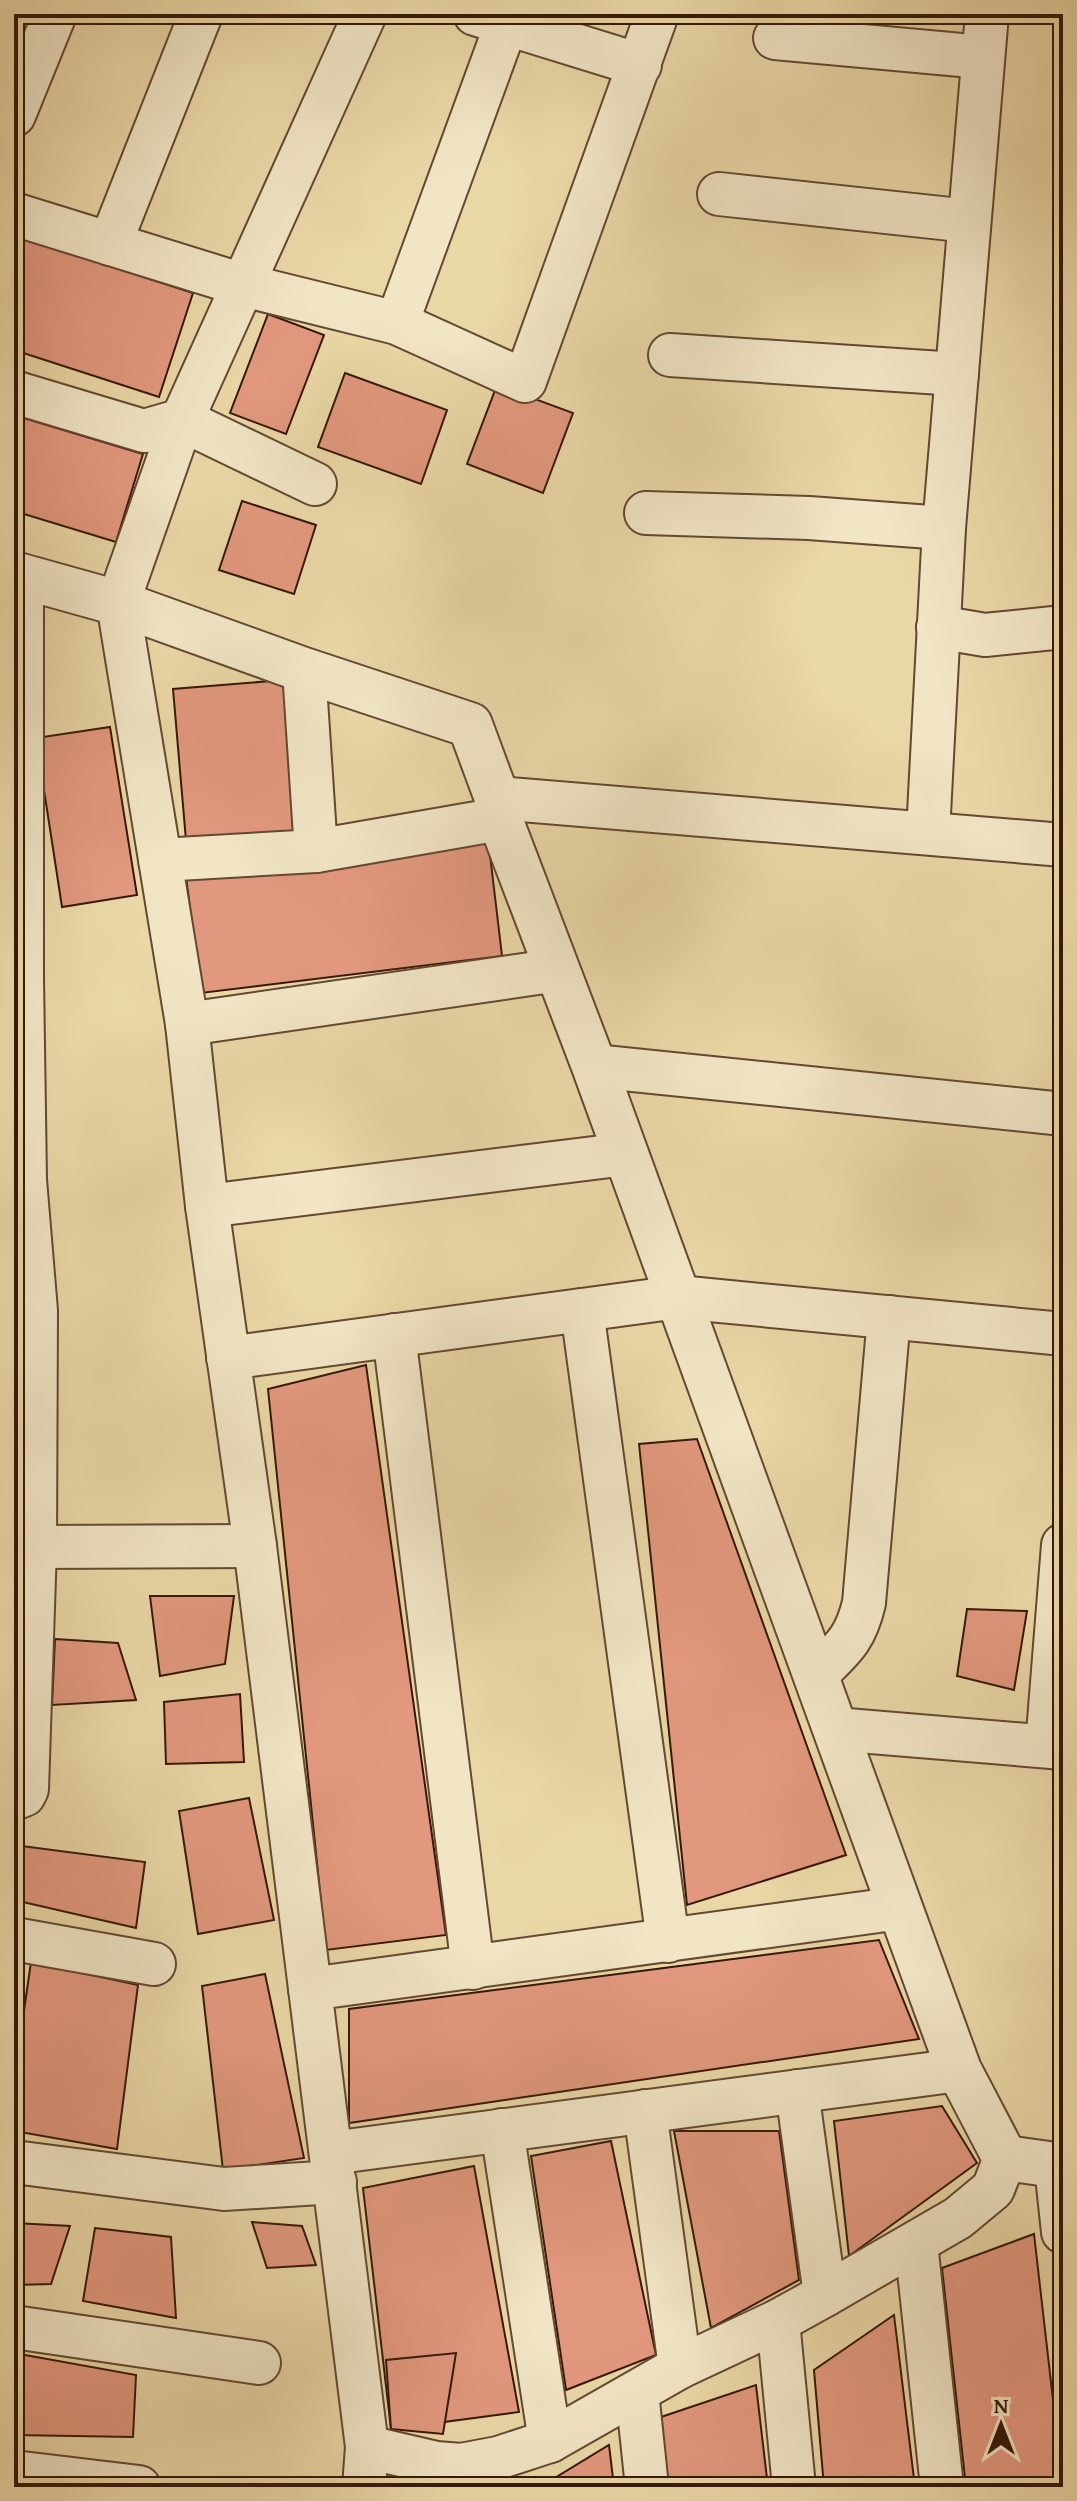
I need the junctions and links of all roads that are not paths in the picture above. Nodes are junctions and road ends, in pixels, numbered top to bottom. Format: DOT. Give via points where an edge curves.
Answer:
graph roads {
  1 [pos="55,14"];
  2 [pos="201,14"];
  3 [pos="365,14"];
  4 [pos="657,14"];
  5 [pos="987,14"];
  6 [pos="497,17"];
  7 [pos="775,38"];
  8 [pos="983,57"];
  9 [pos="640,65"];
  10 [pos="14,115"];
  11 [pos="719,194"];
  12 [pos="14,214"];
  13 [pos="969,221"];
  14 [pos="110,244"];
  15 [pos="243,285"];
  16 [pos="397,323"];
  17 [pos="670,355"];
  18 [pos="957,374"];
  19 [pos="14,392"];
  20 [pos="182,420"];
  21 [pos="315,484"];
  22 [pos="646,513"];
  23 [pos="944,528"];
  24 [pos="18,575"];
  25 [pos="118,603"];
  26 [pos="938,627"];
  27 [pos="1063,627"];
  28 [pos="304,670"];
  29 [pos="499,809"];
  30 [pos="928,833"];
  31 [pos="1063,845"];
  32 [pos="316,851"];
  33 [pos="160,860"];
  34 [pos="558,970"];
  35 [pos="18,978"];
  36 [pos="187,1024"];
  37 [pos="594,1066"];
  38 [pos="1063,1114"];
  39 [pos="626,1154"];
  40 [pos="207,1206"];
  41 [pos="678,1297"];
  42 [pos="25,1309"];
  43 [pos="582,1310"];
  44 [pos="889,1317"];
  45 [pos="1063,1334"];
  46 [pos="394,1335"];
  47 [pos="228,1358"];
  48 [pos="1063,1545"];
  49 [pos="255,1546"];
  50 [pos="35,1547"];
  51 [pos="815,1676"];
  52 [pos="835,1729"];
  53 [pos="1055,1747"];
  54 [pos="14,1799"];
  55 [pos="900,1908"];
  56 [pos="14,1939"];
  57 [pos="668,1941"];
  58 [pos="154,1964"];
  59 [pos="473,1968"];
  60 [pos="310,1989"];
  61 [pos="959,2070"];
  62 [pos="797,2091"];
  63 [pos="645,2111"];
  64 [pos="502,2130"];
  65 [pos="1005,2158"];
  66 [pos="14,2162"];
  67 [pos="1060,2166"];
  68 [pos="333,2168"];
  69 [pos="1063,2232"];
  70 [pos="916,2243"];
  71 [pos="825,2295"];
  72 [pos="778,2321"];
  73 [pos="14,2327"];
  74 [pos="259,2363"];
  75 [pos="680,2367"];
  76 [pos="637,2392"];
  77 [pos="550,2441"];
  78 [pos="366,2467"];
  79 [pos="14,2472"];
  80 [pos="499,2472"];
  81 [pos="139,2487"];
  82 [pos="647,2487"];
  83 [pos="794,2487"];
  84 [pos="942,2487"];
  1 -- 10 [label="street"];
  2 -- 14 [label="street"];
  3 -- 15 [label="street"];
  4 -- 9 [label="street"];
  5 -- 8 [label="street"];
  6 -- 9 [label="street"];
  6 -- 16 [label="street"];
  7 -- 8 [label="street"];
  8 -- 13 [label="street"];
  9 -- 16 [label="street" via="525,381"];
  11 -- 13 [label="street"];
  12 -- 14 [label="street"];
  13 -- 18 [label="street"];
  14 -- 15 [label="street"];
  15 -- 16 [label="street"];
  15 -- 20 [label="street"];
  17 -- 18 [label="street"];
  18 -- 23 [label="street"];
  19 -- 20 [label="street" via="144,431"];
  20 -- 21 [label="street"];
  20 -- 25 [label="street"];
  22 -- 23 [label="street"];
  23 -- 26 [label="street"];
  24 -- 25 [label="street"];
  24 -- 35 [label="street"];
  25 -- 28 [label="street"];
  25 -- 33 [label="street"];
  26 -- 27 [label="street" via="985,635"];
  26 -- 30 [label="street"];
  28 -- 29 [label="street" via="470,725"];
  28 -- 32 [label="street"];
  29 -- 30 [label="street"];
  29 -- 32 [label="street"];
  29 -- 34 [label="street"];
  30 -- 31 [label="street"];
  32 -- 33 [label="street"];
  33 -- 36 [label="street"];
  34 -- 36 [label="street"];
  34 -- 37 [label="street"];
  35 -- 42 [label="street"];
  36 -- 40 [label="street"];
  37 -- 38 [label="street"];
  37 -- 39 [label="street"];
  39 -- 40 [label="street"];
  39 -- 41 [label="street"];
  40 -- 47 [label="street"];
  41 -- 43 [label="street"];
  41 -- 44 [label="street"];
  41 -- 51 [label="street"];
  42 -- 50 [label="street"];
  43 -- 46 [label="street"];
  43 -- 57 [label="street"];
  44 -- 45 [label="street"];
  44 -- 51 [label="street" via="862,1614 850,1641"];
  46 -- 47 [label="street"];
  46 -- 59 [label="street"];
  47 -- 49 [label="street"];
  48 -- 53 [label="street"];
  49 -- 50 [label="street"];
  49 -- 60 [label="street"];
  50 -- 54 [label="street" via="27,1789"];
  51 -- 52 [label="street"];
  52 -- 53 [label="street"];
  52 -- 55 [label="street"];
  55 -- 57 [label="street"];
  55 -- 61 [label="street"];
  56 -- 58 [label="street"];
  57 -- 59 [label="street"];
  59 -- 60 [label="street"];
  60 -- 68 [label="street"];
  61 -- 62 [label="street"];
  61 -- 65 [label="street"];
  62 -- 63 [label="street"];
  62 -- 71 [label="street"];
  63 -- 64 [label="street"];
  63 -- 75 [label="street"];
  64 -- 68 [label="street"];
  64 -- 77 [label="street"];
  65 -- 67 [label="street"];
  65 -- 70 [label="street" via="993,2189"];
  66 -- 68 [label="street" via="224,2189"];
  67 -- 69 [label="street"];
  68 -- 78 [label="street"];
  70 -- 71 [label="street"];
  70 -- 84 [label="street"];
  71 -- 72 [label="street"];
  72 -- 75 [label="street"];
  72 -- 83 [label="street"];
  73 -- 74 [label="street"];
  75 -- 76 [label="street"];
  76 -- 77 [label="street"];
  76 -- 82 [label="street"];
  77 -- 80 [label="street"];
  78 -- 80 [label="street" via="448,2464"];
  79 -- 81 [label="street"];
}
